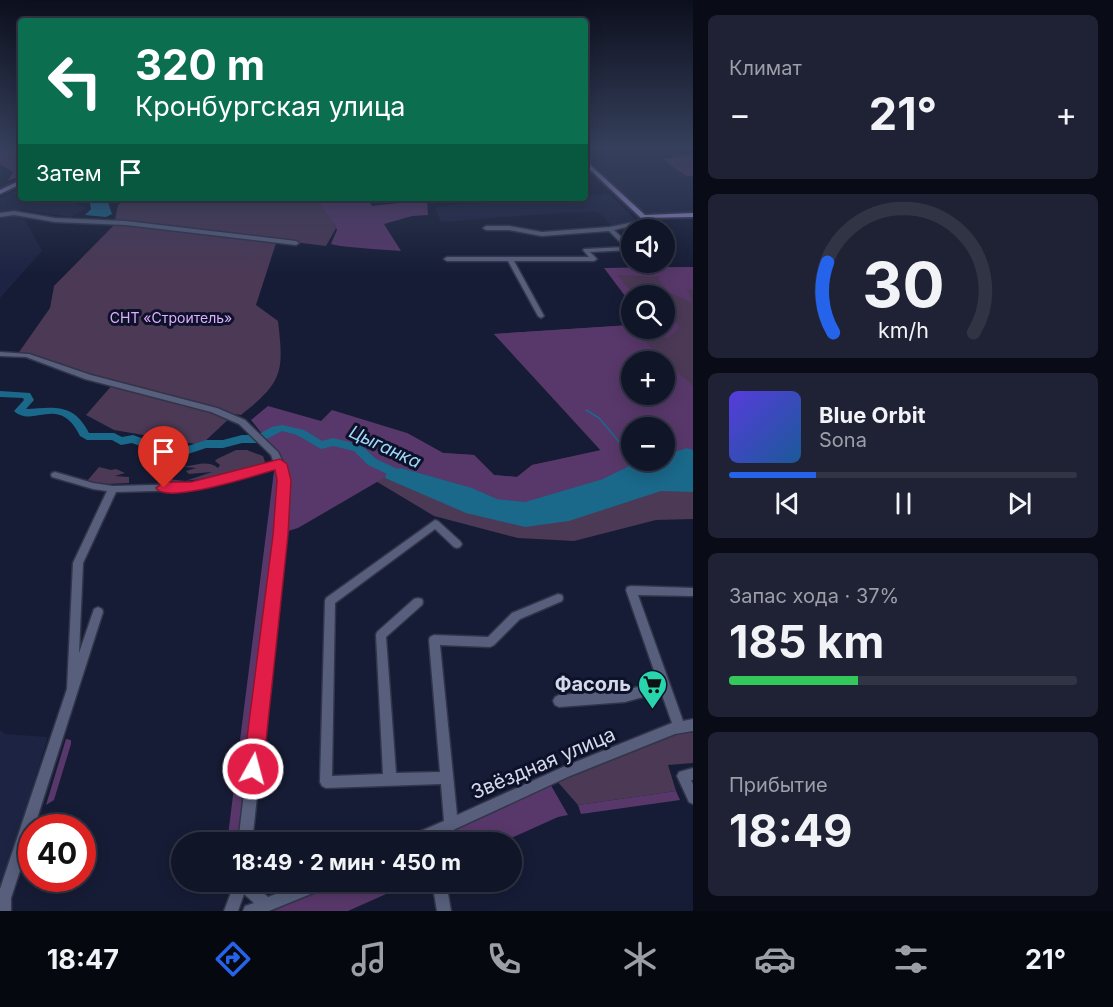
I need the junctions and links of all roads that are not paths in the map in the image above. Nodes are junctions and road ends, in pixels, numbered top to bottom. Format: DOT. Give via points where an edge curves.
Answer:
graph roads {
  1 [pos="616,191"];
  2 [pos="0,215"];
  3 [pos="693,215"];
  4 [pos="646,218"];
  5 [pos="486,228"];
  6 [pos="610,229"];
  7 [pos="296,243"];
  8 [pos="510,259"];
  9 [pos="447,260"];
  10 [pos="541,316"];
  11 [pos="0,354"];
  12 [pos="280,464"];
  13 [pos="55,475"];
  14 [pos="113,489"];
  15 [pos="458,544"];
  16 [pos="693,592"];
  17 [pos="558,598"];
  18 [pos="418,602"];
  19 [pos="98,612"];
  20 [pos="664,686"];
  21 [pos="72,687"];
  22 [pos="559,701"];
  23 [pos="693,725"];
  24 [pos="680,727"];
  25 [pos="688,775"];
  26 [pos="447,778"];
  27 [pos="390,780"];
  28 [pos="693,798"];
  29 [pos="452,824"];
  30 [pos="246,832"];
  31 [pos="439,832"];
  32 [pos="238,892"];
  33 [pos="249,892"];
  34 [pos="299,892"];
  35 [pos="441,892"];
  36 [pos="261,908"];
  37 [pos="4,911"];
  38 [pos="231,911"];
  39 [pos="444,911"];
  1 -- 4 [label="main road"];
  2 -- 7 [label="street" via="126,223"];
  3 -- 4 [label="main road"];
  4 -- 6 [label="street" via="638,224"];
  5 -- 6 [label="street" via="542,234"];
  6 -- 8 [label="street" via="630,249 586,250 594,259"];
  8 -- 9 [label="street"];
  8 -- 10 [label="street"];
  11 -- 12 [label="street" via="27,355 88,377 214,410 242,422 271,448"];
  12 -- 14 [label="street" via="191,487"];
  12 -- 30 [label="street" via="284,480 280,535"];
  13 -- 14 [label="street"];
  14 -- 21 [label="street" via="78,563"];
  15 -- 27 [label="street" via="435,524 330,601 326,782"];
  16 -- 20 [label="street" via="631,590"];
  17 -- 26 [label="street" via="516,616 490,642 434,640"];
  18 -- 27 [label="street" via="381,635"];
  19 -- 21 [label="street"];
  20 -- 22 [label="street" via="625,696"];
  20 -- 24 [label="street"];
  21 -- 37 [label="street" via="4,898"];
  23 -- 24 [label="street, Звёздная улица"];
  24 -- 29 [label="street, Звёздная улица" via="567,771"];
  25 -- 28 [label="street"];
  26 -- 27 [label="street"];
  26 -- 29 [label="street"];
  29 -- 31 [label="street, Звёздная улица"];
  32 -- 38 [label="street"];
  33 -- 36 [label="street"];
  34 -- 36 [label="street"];
  35 -- 39 [label="street"];
}
